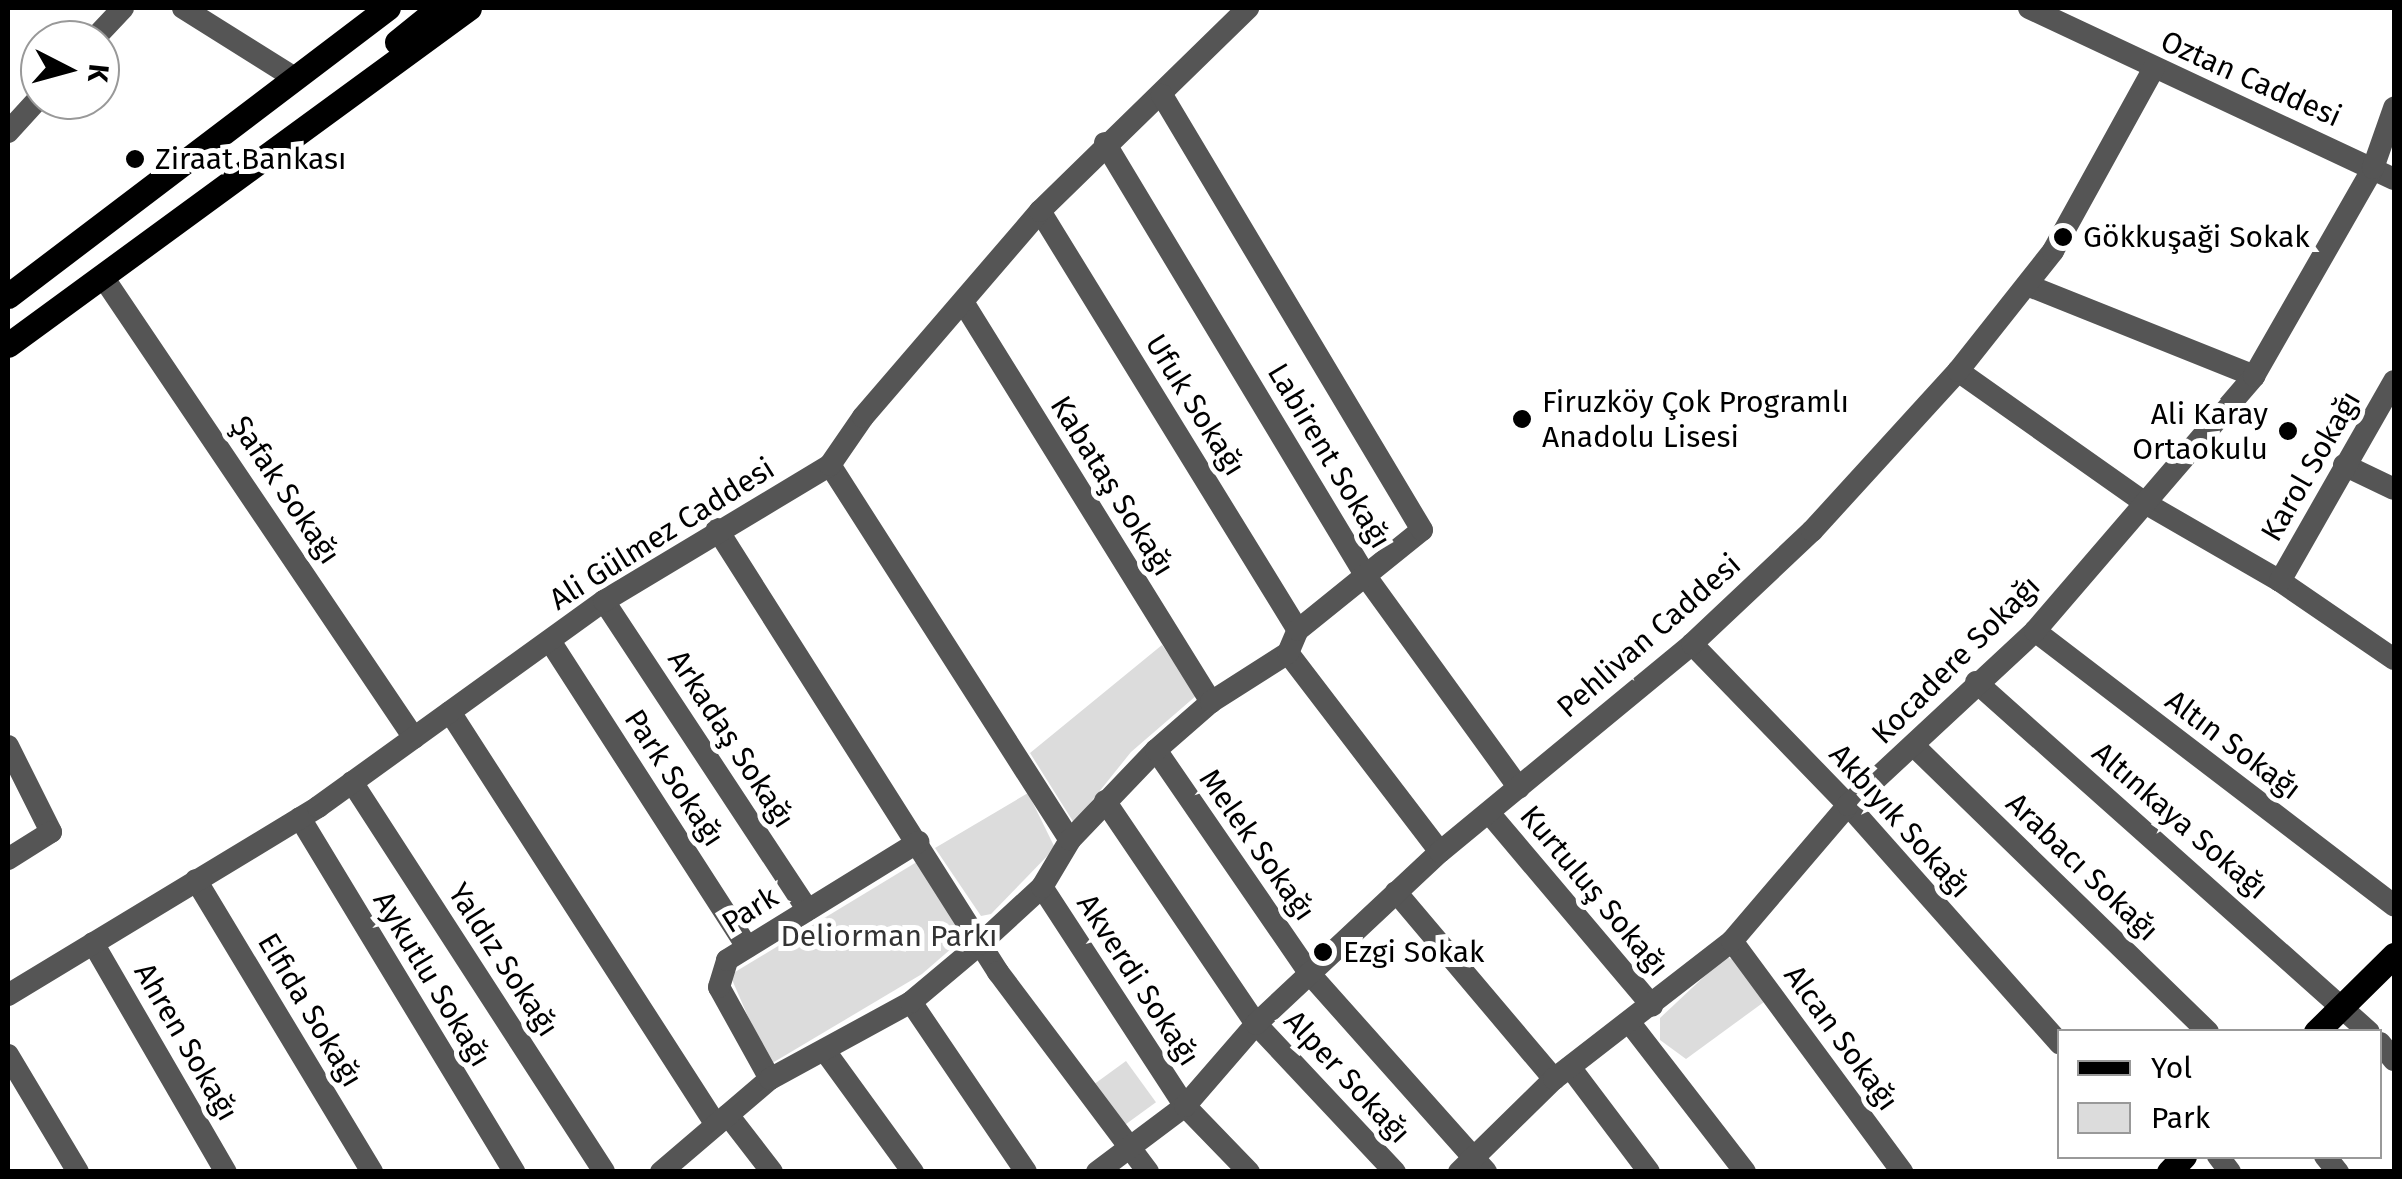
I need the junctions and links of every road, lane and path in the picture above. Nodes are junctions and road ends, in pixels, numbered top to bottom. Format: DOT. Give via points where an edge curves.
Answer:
graph roads {
  1 [pos="183,8"];
  2 [pos="388,8"];
  3 [pos="439,8"];
  4 [pos="469,8"];
  5 [pos="1248,8"];
  6 [pos="2029,8"];
  7 [pos="2154,68"];
  8 [pos="296,79"];
  9 [pos="1162,96"];
  10 [pos="339,104"];
  11 [pos="2394,108"];
  12 [pos="1106,143"];
  13 [pos="2373,168"];
  14 [pos="2394,179"];
  15 [pos="1040,211"];
  16 [pos="102,277"];
  17 [pos="2027,285"];
  18 [pos="8,296"];
  19 [pos="963,302"];
  20 [pos="8,345"];
  21 [pos="1958,371"];
  22 [pos="2254,376"];
  23 [pos="2394,382"];
  24 [pos="830,464"];
  25 [pos="2344,465"];
  26 [pos="2394,489"];
  27 [pos="2145,503"];
  28 [pos="716,529"];
  29 [pos="1367,578"];
  30 [pos="2280,581"];
  31 [pos="604,601"];
  32 [pos="1298,630"];
  33 [pos="2035,631"];
  34 [pos="550,640"];
  35 [pos="1692,644"];
  36 [pos="1288,653"];
  37 [pos="2394,659"];
  38 [pos="1976,682"];
  39 [pos="1211,702"];
  40 [pos="450,712"];
  41 [pos="414,738"];
  42 [pos="8,746"];
  43 [pos="1914,746"];
  44 [pos="1156,750"];
  45 [pos="352,782"];
  46 [pos="1519,788"];
  47 [pos="1106,801"];
  48 [pos="1848,805"];
  49 [pos="1490,814"];
  50 [pos="300,818"];
  51 [pos="1070,840"];
  52 [pos="918,842"];
  53 [pos="1440,852"];
  54 [pos="8,859"];
  55 [pos="196,880"];
  56 [pos="1042,887"];
  57 [pos="1396,892"];
  58 [pos="2394,905"];
  59 [pos="808,910"];
  60 [pos="1732,941"];
  61 [pos="93,943"];
  62 [pos="980,944"];
  63 [pos="747,948"];
  64 [pos="2394,956"];
  65 [pos="1310,974"];
  66 [pos="8,995"];
  67 [pos="911,1002"];
  68 [pos="2346,1004"];
  69 [pos="1652,1006"];
  70 [pos="1630,1022"];
  71 [pos="1256,1024"];
  72 [pos="2205,1029"];
  73 [pos="2319,1029"];
  74 [pos="2367,1029"];
  75 [pos="2057,1041"];
  76 [pos="825,1051"];
  77 [pos="8,1055"];
  78 [pos="1562,1073"];
  79 [pos="770,1079"];
  80 [pos="1185,1106"];
  81 [pos="722,1120"];
  82 [pos="1126,1147"];
  83 [pos="1472,1166"];
  84 [pos="78,1172"];
  85 [pos="226,1172"];
  86 [pos="372,1172"];
  87 [pos="514,1172"];
  88 [pos="604,1172"];
  89 [pos="661,1172"];
  90 [pos="772,1172"];
  91 [pos="913,1172"];
  92 [pos="1026,1172"];
  93 [pos="1097,1172"];
  94 [pos="1148,1172"];
  95 [pos="1249,1172"];
  96 [pos="1395,1172"];
  97 [pos="1649,1172"];
  98 [pos="1745,1172"];
  99 [pos="1902,1172"];
  1 -- 8 [label="street"];
  2 -- 8 [label="main road"];
  3 -- 10 [label="main road" via="361,74"];
  4 -- 10 [label="main road"];
  5 -- 9 [label="street, Ali Gülmez Caddesi"];
  6 -- 7 [label="street, Oztan Caddesi"];
  7 -- 13 [label="street, Oztan Caddesi"];
  7 -- 17 [label="street, Pehlivan Caddesi" via="2053,251"];
  8 -- 18 [label="main road"];
  9 -- 12 [label="street, Ali Gülmez Caddesi"];
  9 -- 29 [label="street" via="1422,530"];
  10 -- 16 [label="main road"];
  11 -- 13 [label="street, Kocadere Sokağı"];
  12 -- 15 [label="street, Ali Gülmez Caddesi"];
  12 -- 29 [label="street, Labirent Sokağı"];
  13 -- 14 [label="street, Oztan Caddesi"];
  13 -- 22 [label="street, Kocadere Sokağı"];
  15 -- 19 [label="street, Ali Gülmez Caddesi"];
  15 -- 32 [label="street, Ufuk Sokağı"];
  16 -- 20 [label="main road"];
  16 -- 41 [label="street, Şafak Sokağı"];
  17 -- 21 [label="street, Pehlivan Caddesi"];
  17 -- 22 [label="street"];
  19 -- 24 [label="street, Ali Gülmez Caddesi"];
  19 -- 39 [label="street, Kabataş Sokağı"];
  21 -- 27 [label="street"];
  21 -- 35 [label="street, Pehlivan Caddesi" via="1812,531"];
  22 -- 27 [label="street, Kocadere Sokağı"];
  23 -- 25 [label="street, Karol Sokağı"];
  24 -- 28 [label="street, Ali Gülmez Caddesi"];
  24 -- 51 [label="street"];
  25 -- 26 [label="street"];
  25 -- 30 [label="street, Karol Sokağı"];
  27 -- 30 [label="street"];
  27 -- 33 [label="street, Kocadere Sokağı"];
  28 -- 31 [label="street, Ali Gülmez Caddesi"];
  28 -- 52 [label="street"];
  29 -- 32 [label="street"];
  29 -- 46 [label="street, Labirent Sokağı"];
  30 -- 37 [label="street"];
  31 -- 34 [label="street, Ali Gülmez Caddesi"];
  31 -- 59 [label="street, Arkadaş Sokağı"];
  32 -- 36 [label="street"];
  33 -- 38 [label="street, Kocadere Sokağı"];
  33 -- 58 [label="street, Altın Sokağı"];
  34 -- 40 [label="street, Ali Gülmez Caddesi"];
  34 -- 63 [label="street, Park Sokağı"];
  35 -- 46 [label="street, Pehlivan Caddesi"];
  35 -- 48 [label="street, Akbıyık Sokağı"];
  36 -- 39 [label="street"];
  36 -- 53 [label="street"];
  38 -- 43 [label="street, Kocadere Sokağı"];
  38 -- 68 [label="street, Altınkaya Sokağı"];
  39 -- 44 [label="street"];
  40 -- 41 [label="street, Ali Gülmez Caddesi"];
  40 -- 81 [label="street"];
  41 -- 45 [label="street, Ali Gülmez Caddesi"];
  42 -- 54 [label="street" via="51,832"];
  43 -- 48 [label="street, Kocadere Sokağı"];
  43 -- 72 [label="street, Arabacı Sokağı"];
  44 -- 47 [label="street"];
  44 -- 65 [label="street, Melek Sokağı"];
  45 -- 50 [label="street, Ali Gülmez Caddesi"];
  45 -- 88 [label="street, Yaldız Sokağı"];
  46 -- 49 [label="street, Pehlivan Caddesi"];
  47 -- 51 [label="street"];
  47 -- 71 [label="street, Alper Sokağı"];
  48 -- 60 [label="street, Kocadere Sokağı"];
  48 -- 75 [label="street, Akbıyık Sokağı"];
  49 -- 53 [label="street, Pehlivan Caddesi"];
  49 -- 69 [label="street, Kurtuluş Sokağı"];
  50 -- 55 [label="street, Ali Gülmez Caddesi"];
  50 -- 87 [label="street, Aykutlu Sokağı"];
  51 -- 56 [label="street"];
  52 -- 59 [label="street, Park"];
  52 -- 62 [label="street"];
  53 -- 57 [label="street, Pehlivan Caddesi"];
  55 -- 61 [label="street, Ali Gülmez Caddesi"];
  55 -- 86 [label="street, Elfida Sokağı"];
  56 -- 62 [label="street"];
  56 -- 80 [label="street, Akverdi Sokağı"];
  57 -- 65 [label="street, Pehlivan Caddesi"];
  57 -- 78 [label="street"];
  59 -- 63 [label="street, Park"];
  60 -- 69 [label="street, Kocadere Sokağı"];
  60 -- 99 [label="street, Alcan Sokağı"];
  61 -- 66 [label="street, Ali Gülmez Caddesi"];
  61 -- 85 [label="street, Ahren Sokağı"];
  62 -- 67 [label="street"];
  62 -- 82 [label="street"];
  63 -- 79 [label="street, Park" via="727,960 719,987"];
  64 -- 68 [label="main road"];
  65 -- 71 [label="street, Pehlivan Caddesi"];
  65 -- 83 [label="street, Melek Sokağı"];
  67 -- 76 [label="street"];
  67 -- 92 [label="street"];
  68 -- 73 [label="main road"];
  68 -- 74 [label="street, Altınkaya Sokağı"];
  69 -- 70 [label="street, Kocadere Sokağı"];
  70 -- 78 [label="street, Kocadere Sokağı"];
  70 -- 98 [label="street, Kurtuluş Sokağı"];
  71 -- 80 [label="street, Pehlivan Caddesi"];
  71 -- 96 [label="street, Alper Sokağı"];
  76 -- 79 [label="street"];
  76 -- 91 [label="street"];
  77 -- 84 [label="street"];
  78 -- 83 [label="street, Kocadere Sokağı"];
  78 -- 97 [label="street"];
  79 -- 81 [label="street"];
  80 -- 82 [label="street, Pehlivan Caddesi"];
  80 -- 95 [label="street, Akverdi Sokağı"];
  81 -- 89 [label="street"];
  81 -- 90 [label="street"];
  82 -- 93 [label="street, Pehlivan Caddesi"];
  82 -- 94 [label="street"];
}
